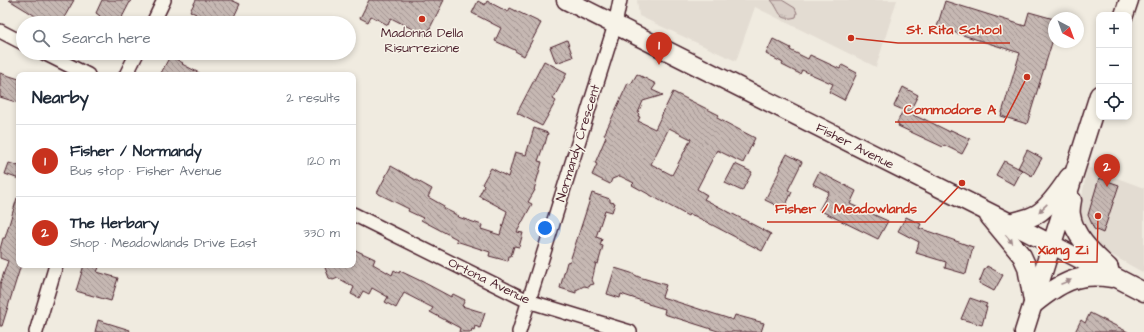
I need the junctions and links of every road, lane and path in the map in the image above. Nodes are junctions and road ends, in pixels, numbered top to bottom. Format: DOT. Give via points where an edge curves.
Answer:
graph roads {
  1 [pos="164,0"];
  2 [pos="566,0"];
  3 [pos="620,0"];
  4 [pos="1129,0"];
  5 [pos="1125,12"];
  6 [pos="156,16"];
  7 [pos="615,25"];
  8 [pos="0,31"];
  9 [pos="16,39"];
  10 [pos="58,60"];
  11 [pos="134,60"];
  12 [pos="82,72"];
  13 [pos="128,72"];
  14 [pos="1096,105"];
  15 [pos="1077,167"];
  16 [pos="984,210"];
  17 [pos="356,215"];
  18 [pos="1010,223"];
  19 [pos="1053,245"];
  20 [pos="55,268"];
  21 [pos="1122,280"];
  22 [pos="1144,292"];
  23 [pos="528,301"];
  24 [pos="1034,304"];
  25 [pos="36,332"];
  26 [pos="518,332"];
  27 [pos="630,332"];
  28 [pos="1024,332"];
  1 -- 6 [label="street"];
  2 -- 7 [label="main road, Fisher Avenue"];
  3 -- 7 [label="street, Normandy Crescent"];
  4 -- 5 [label="main road"];
  7 -- 16 [label="main road, Fisher Avenue"];
  7 -- 23 [label="street, Normandy Crescent"];
  8 -- 9 [label="street"];
  10 -- 12 [label="street"];
  11 -- 13 [label="street"];
  14 -- 15 [label="main road"];
  15 -- 18 [label="main road, one-way" via="1039,213"];
  15 -- 19 [label="main road"];
  15 -- 21 [label="main road" via="1070,214 1072,221 1086,245"];
  16 -- 18 [label="main road, Fisher Avenue"];
  16 -- 24 [label="main road, one-way" via="1022,256 1027,266"];
  17 -- 23 [label="street, Ortona Avenue"];
  18 -- 19 [label="main road, Fisher Avenue"];
  19 -- 21 [label="main road, Fisher Avenue"];
  19 -- 24 [label="main road"];
  20 -- 25 [label="street"];
  21 -- 22 [label="main road, Fisher Avenue"];
  24 -- 21 [label="main road, one-way" via="1067,281 1099,276"];
  23 -- 26 [label="street, Normandy Crescent"];
  23 -- 27 [label="street, Ortona Avenue"];
  24 -- 28 [label="main road"];
}
